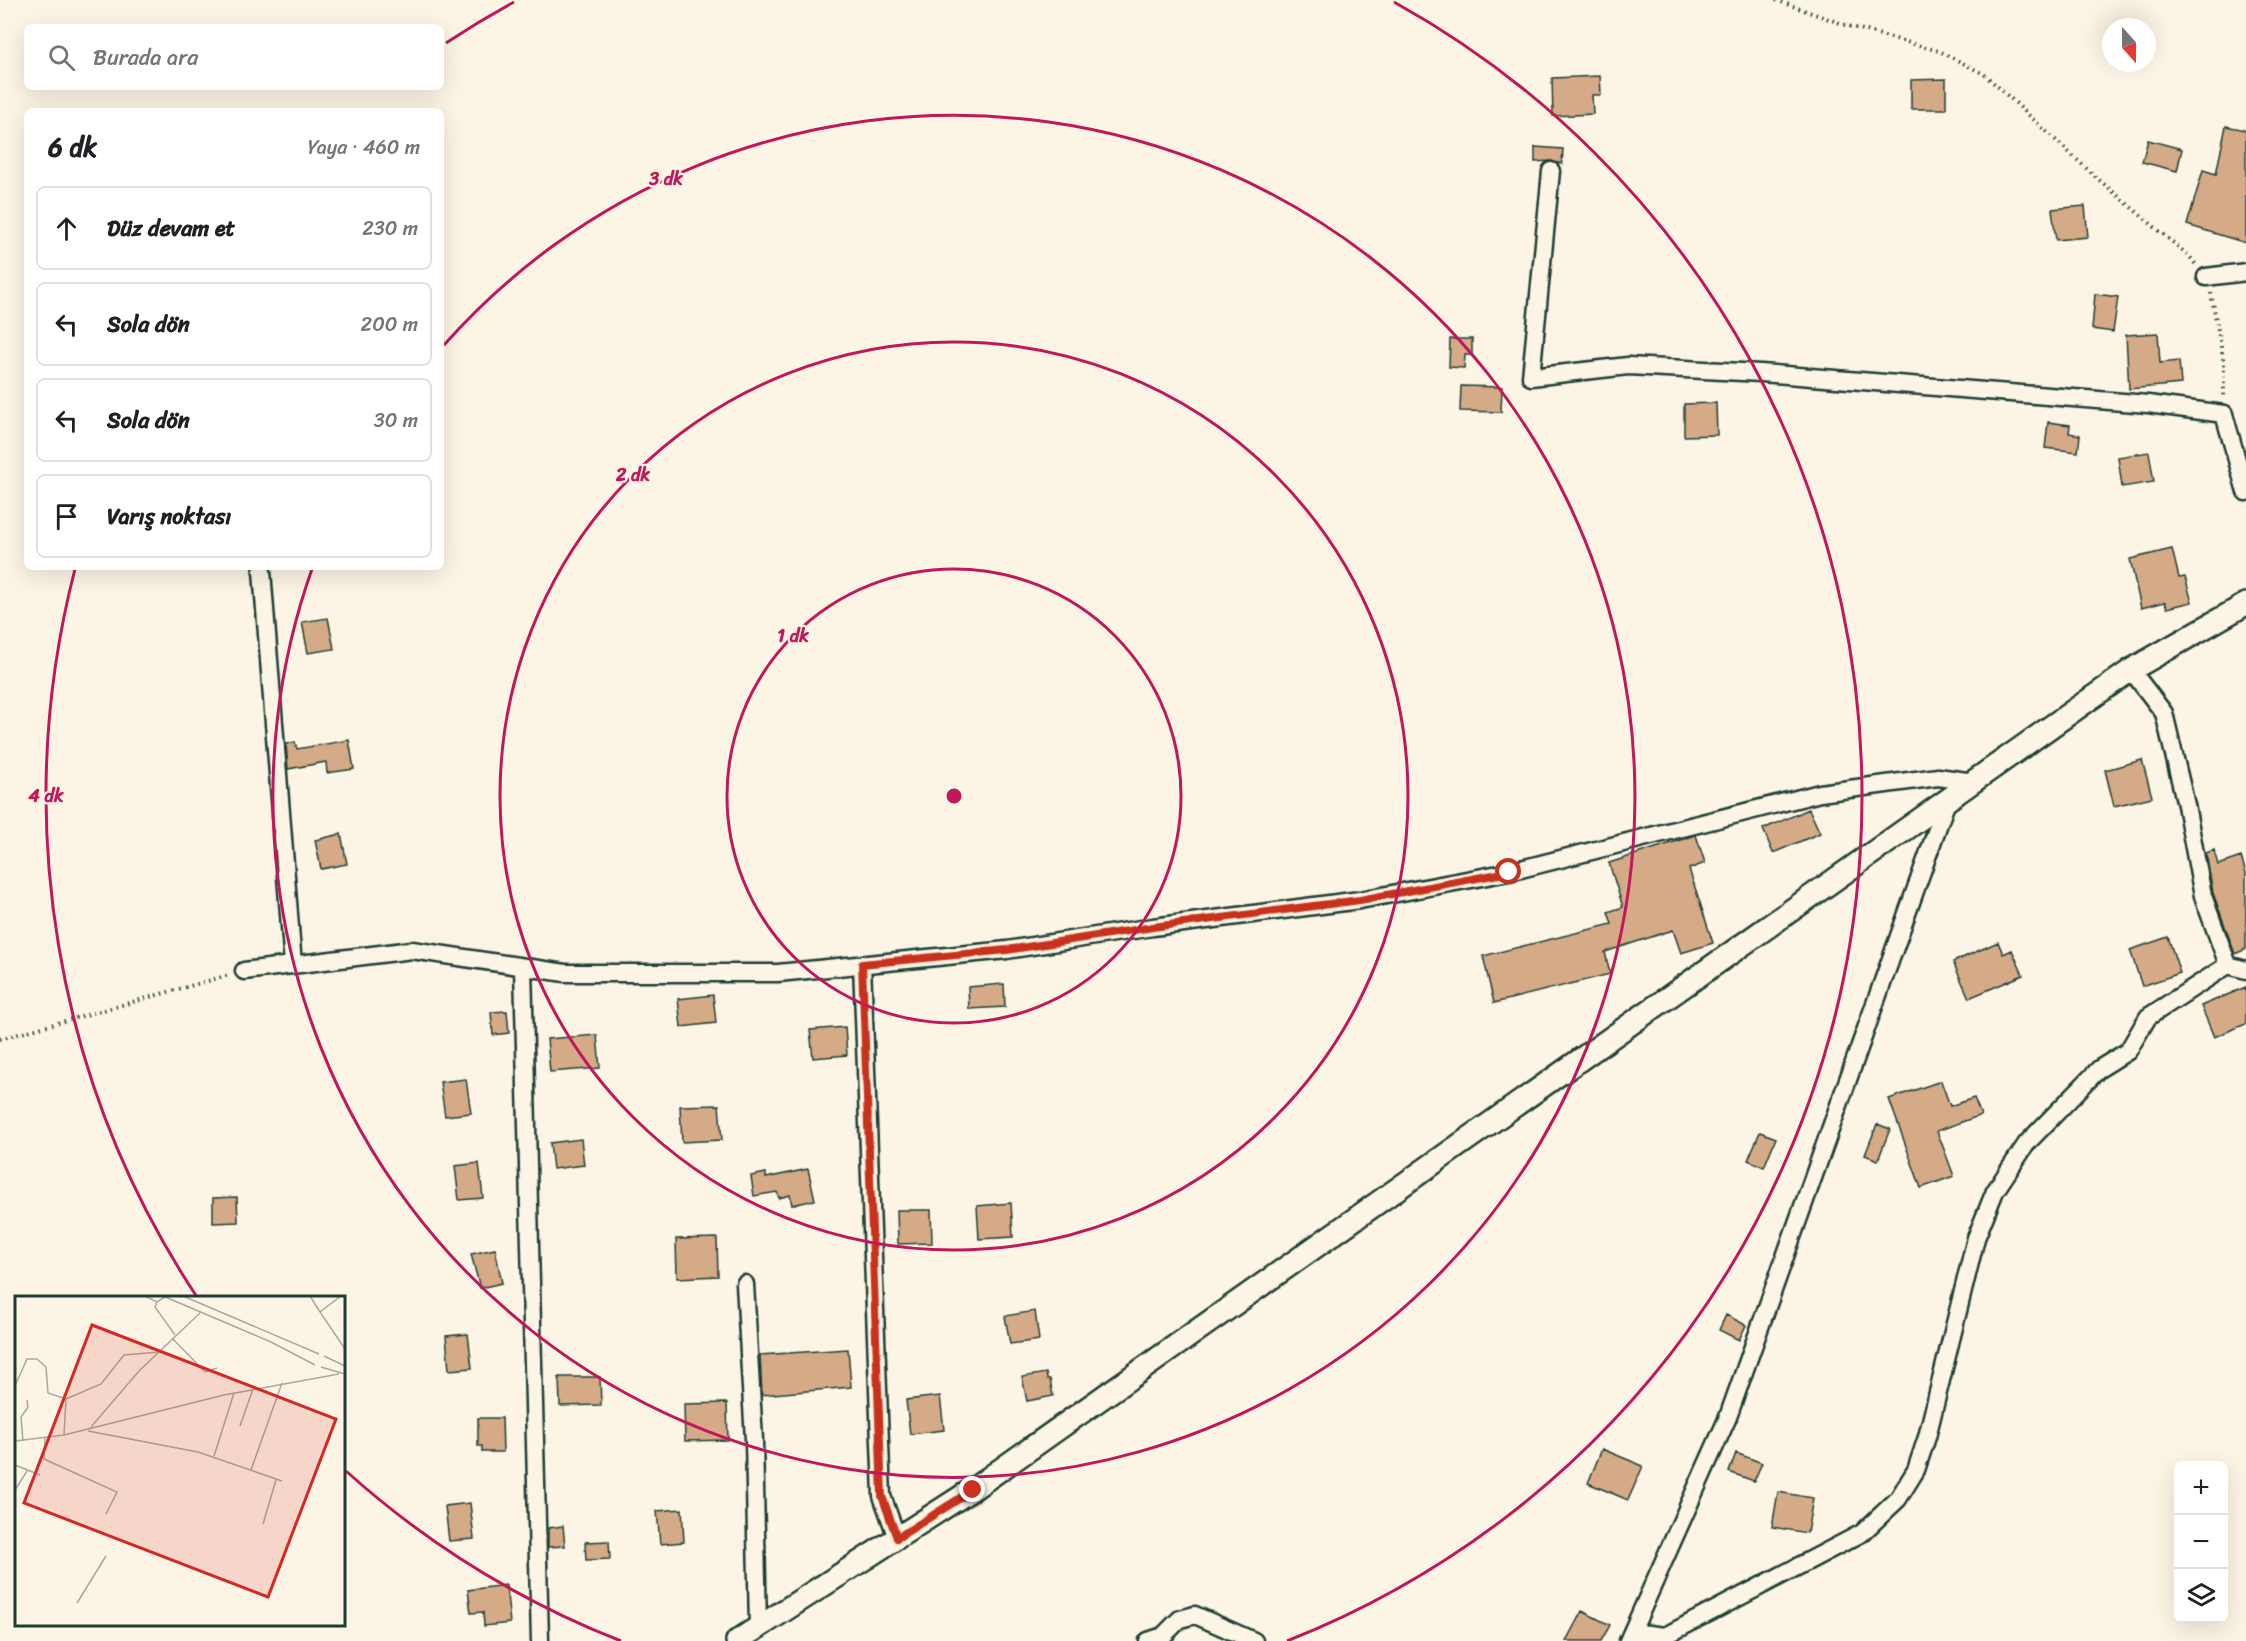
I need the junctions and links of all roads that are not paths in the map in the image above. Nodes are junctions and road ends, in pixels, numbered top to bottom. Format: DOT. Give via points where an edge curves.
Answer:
graph roads {
  1 [pos="1551,171"];
  2 [pos="2246,272"];
  3 [pos="2206,277"];
  4 [pos="2246,492"];
  5 [pos="262,572"];
  6 [pos="2246,604"];
  7 [pos="2131,670"];
  8 [pos="1974,782"];
  9 [pos="1947,801"];
  10 [pos="862,964"];
  11 [pos="2228,964"];
  12 [pos="293,965"];
  13 [pos="523,967"];
  14 [pos="2246,970"];
  15 [pos="244,971"];
  16 [pos="745,1284"];
  17 [pos="897,1538"];
  18 [pos="758,1627"];
  19 [pos="1630,1637"];
  20 [pos="540,1641"];
  21 [pos="737,1641"];
  22 [pos="1148,1641"];
  23 [pos="1254,1641"];
  1 -- 4 [label="street" via="1531,377 1628,366 1761,373 2148,404 2224,414"];
  2 -- 3 [label="street"];
  5 -- 12 [label="street"];
  6 -- 7 [label="street"];
  7 -- 8 [label="street"];
  7 -- 11 [label="street" via="2164,712 2187,805 2203,896"];
  8 -- 9 [label="street"];
  8 -- 10 [label="street" via="1938,777 1820,793 1509,872 1360,900 1007,950"];
  9 -- 17 [label="street" via="973,1490"];
  9 -- 19 [label="street" via="1728,1417"];
  10 -- 13 [label="street" via="778,973 565,973"];
  10 -- 17 [label="street" via="882,1496"];
  11 -- 14 [label="street"];
  11 -- 19 [label="street" via="2148,1017 2128,1050 2098,1069 2027,1143 1995,1191 1976,1239 1928,1437 1916,1470 1898,1499 1862,1533 1665,1636"];
  12 -- 13 [label="street" via="412,950"];
  12 -- 15 [label="street"];
  13 -- 20 [label="street"];
  16 -- 18 [label="street" via="754,1440"];
  17 -- 18 [label="street"];
  18 -- 21 [label="street"];
  22 -- 23 [label="street" via="1163,1636 1180,1619 1196,1614"];
}
